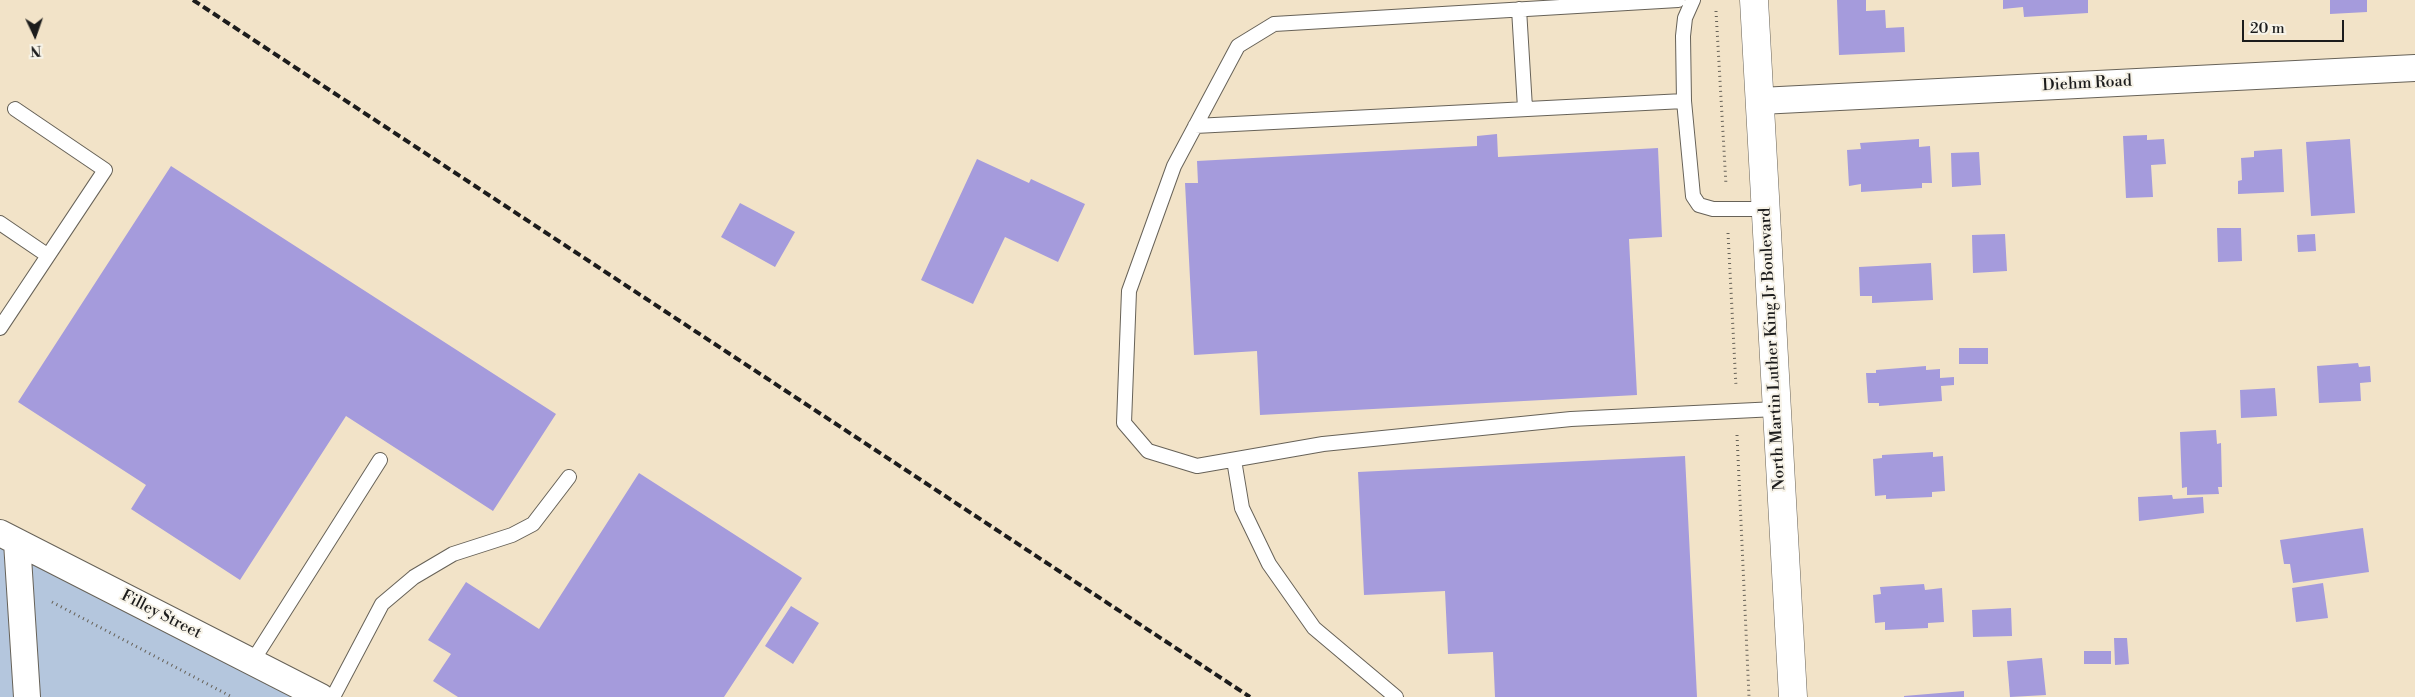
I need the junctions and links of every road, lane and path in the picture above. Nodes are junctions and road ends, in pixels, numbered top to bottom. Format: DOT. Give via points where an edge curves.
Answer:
graph roads {
  1 [pos="1678,0"];
  2 [pos="1693,0"];
  3 [pos="1754,0"];
  4 [pos="1519,9"];
  5 [pos="1716,10"];
  6 [pos="2415,68"];
  7 [pos="1684,101"];
  8 [pos="1760,101"];
  9 [pos="1525,108"];
  10 [pos="15,109"];
  11 [pos="1195,126"];
  12 [pos="1727,208"];
  13 [pos="1766,209"];
  14 [pos="0,223"];
  15 [pos="47,255"];
  16 [pos="0,328"];
  17 [pos="1776,409"];
  18 [pos="1737,412"];
  19 [pos="380,460"];
  20 [pos="1234,460"];
  21 [pos="569,477"];
  22 [pos="9,538"];
  23 [pos="22,586"];
  24 [pos="252,662"];
  25 [pos="27,697"];
  26 [pos="232,697"];
  27 [pos="322,697"];
  28 [pos="333,697"];
  29 [pos="1396,697"];
  30 [pos="1749,697"];
  31 [pos="1793,697"];
  1 -- 4 [label="lane"];
  2 -- 7 [label="lane" via="1685,18 1683,36"];
  3 -- 8 [label="street, North Martin Luther King Jr Boulevard"];
  4 -- 9 [label="lane"];
  4 -- 11 [label="lane" via="1274,24 1238,46"];
  5 -- 12 [label="path"];
  6 -- 8 [label="street, Diehm Road"];
  7 -- 9 [label="lane"];
  7 -- 12 [label="lane" via="1693,196 1699,205"];
  8 -- 13 [label="street, North Martin Luther King Jr Boulevard"];
  9 -- 11 [label="lane"];
  10 -- 15 [label="lane" via="105,170"];
  11 -- 20 [label="lane" via="1174,166 1129,291 1124,423 1148,450 1197,466"];
  12 -- 13 [label="lane"];
  12 -- 18 [label="path"];
  13 -- 17 [label="street, North Martin Luther King Jr Boulevard"];
  14 -- 15 [label="lane"];
  15 -- 16 [label="lane"];
  17 -- 18 [label="lane"];
  17 -- 31 [label="street, North Martin Luther King Jr Boulevard"];
  18 -- 20 [label="lane" via="1571,419 1323,444"];
  18 -- 30 [label="path"];
  19 -- 24 [label="lane"];
  20 -- 29 [label="lane" via="1242,508 1269,564 1314,628"];
  21 -- 28 [label="lane" via="533,524 512,535 453,554 414,577 382,604"];
  22 -- 23 [label="street"];
  22 -- 24 [label="street, Filley Street"];
  23 -- 25 [label="street"];
  23 -- 26 [label="path"];
  24 -- 27 [label="street, Filley Street"];
}
